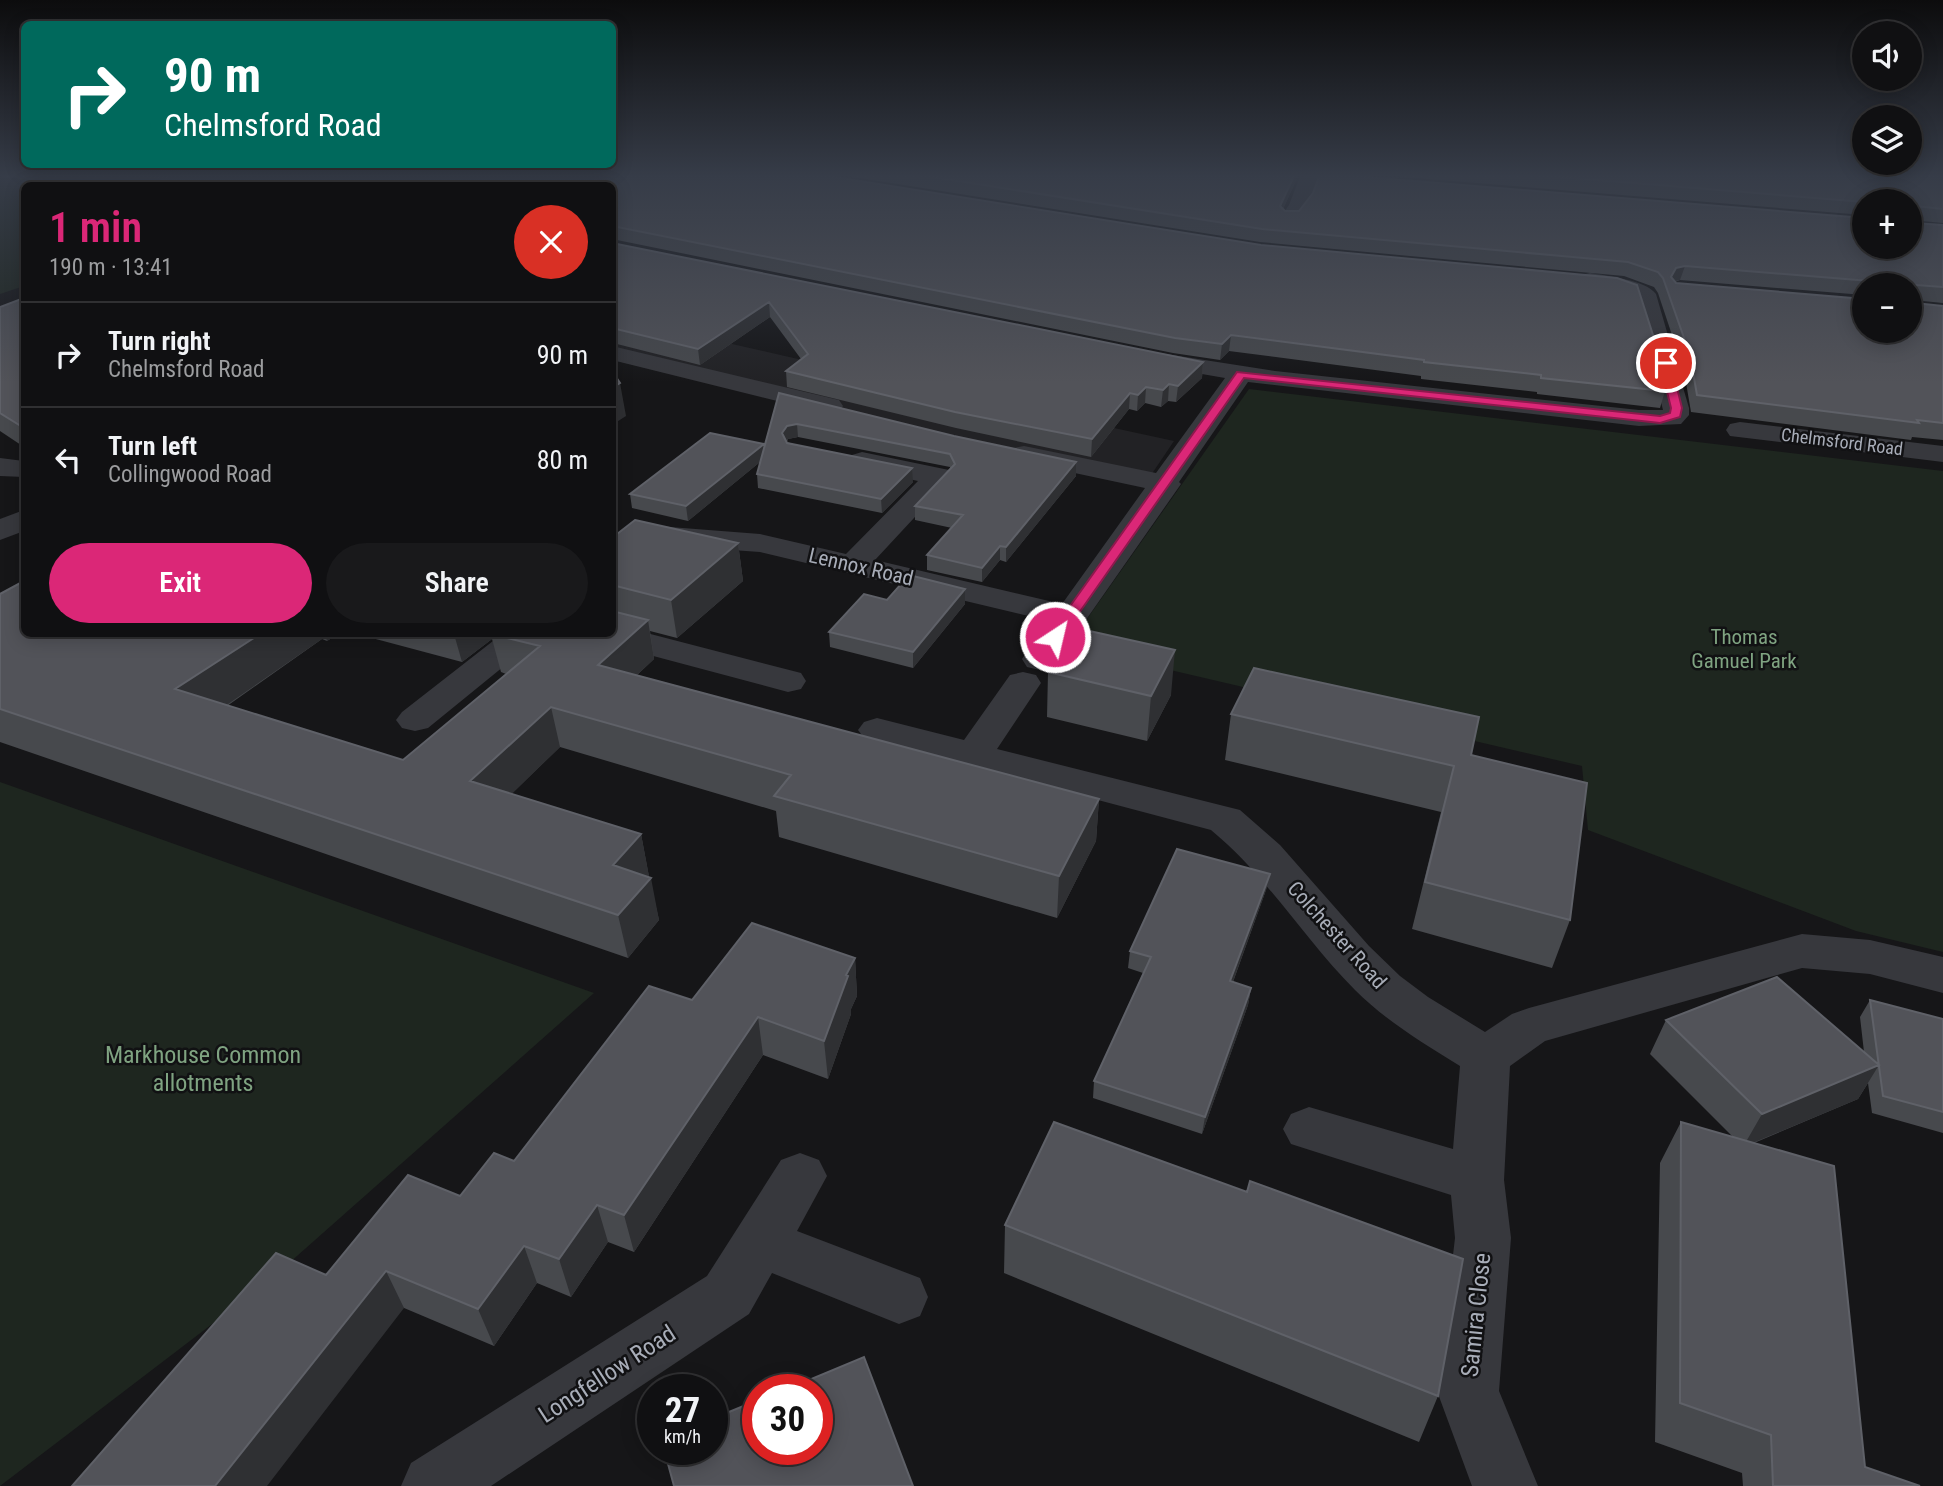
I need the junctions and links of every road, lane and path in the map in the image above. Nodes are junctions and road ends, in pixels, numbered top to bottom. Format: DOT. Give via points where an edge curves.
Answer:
graph roads {
  1 [pos="1564,278"];
  2 [pos="616,354"];
  3 [pos="1133,355"];
  4 [pos="1241,374"];
  5 [pos="849,411"];
  6 [pos="1740,430"];
  7 [pos="995,447"];
  8 [pos="1943,454"];
  9 [pos="837,456"];
  10 [pos="0,467"];
  11 [pos="21,469"];
  12 [pos="1166,484"];
  13 [pos="21,520"];
  14 [pos="0,531"];
  15 [pos="616,556"];
  16 [pos="853,565"];
  17 [pos="1069,616"];
  18 [pos="616,636"];
  19 [pos="519,637"];
  20 [pos="788,681"];
  21 [pos="415,720"];
  22 [pos="877,730"];
  23 [pos="973,756"];
  24 [pos="1943,975"];
  25 [pos="1486,1057"];
  26 [pos="1309,1129"];
  27 [pos="800,1176"];
  28 [pos="1476,1180"];
  29 [pos="759,1242"];
  30 [pos="899,1297"];
  31 [pos="434,1486"];
  32 [pos="1504,1486"];
  1 -- 4 [label="street" via="1616,284 1645,295 1676,415 1639,418"];
  2 -- 5 [label="street"];
  3 -- 4 [label="street"];
  4 -- 12 [label="street"];
  6 -- 8 [label="street, Chelmsford Road"];
  7 -- 12 [label="street"];
  9 -- 16 [label="street" via="939,476"];
  10 -- 11 [label="street"];
  12 -- 17 [label="street"];
  13 -- 14 [label="street"];
  15 -- 16 [label="street, Lennox Road" via="657,535 760,543"];
  16 -- 17 [label="street, Lennox Road"];
  17 -- 23 [label="street"];
  18 -- 20 [label="street"];
  19 -- 21 [label="street"];
  22 -- 23 [label="street, Colchester Road"];
  23 -- 25 [label="street, Colchester Road" via="1225,820 1251,839 1371,978 1421,1018"];
  24 -- 25 [label="street" via="1870,957 1802,951 1529,1027"];
  25 -- 28 [label="street, Samira Close"];
  26 -- 28 [label="street"];
  27 -- 29 [label="street, Longfellow Road"];
  28 -- 32 [label="street, Samira Close" via="1483,1238 1468,1391"];
  29 -- 30 [label="street"];
  29 -- 31 [label="street, Longfellow Road" via="728,1294"];
}
